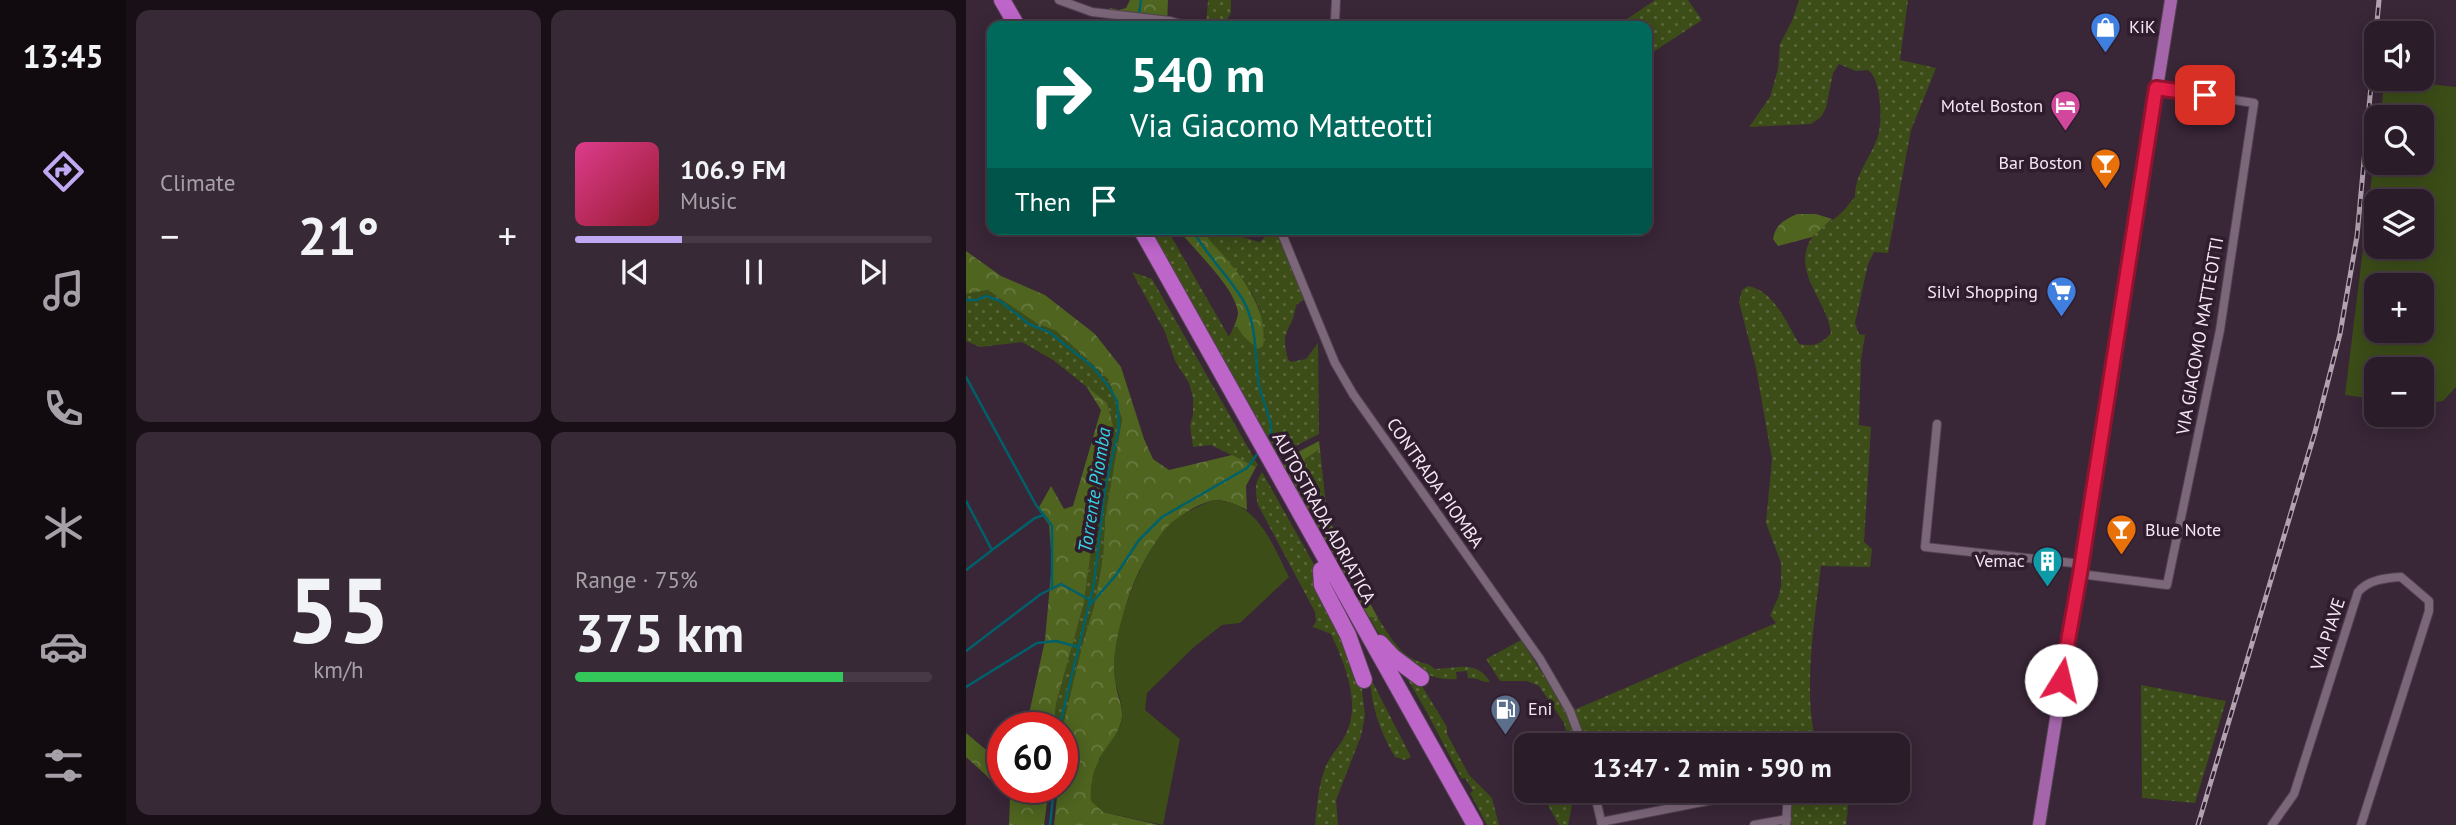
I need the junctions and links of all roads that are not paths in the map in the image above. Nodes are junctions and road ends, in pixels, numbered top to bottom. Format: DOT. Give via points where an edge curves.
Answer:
graph roads {
  1 [pos="1002,0"];
  2 [pos="1013,0"];
  3 [pos="1059,0"];
  4 [pos="1336,0"];
  5 [pos="2171,0"];
  6 [pos="1014,21"];
  7 [pos="1025,21"];
  8 [pos="1172,21"];
  9 [pos="1335,21"];
  10 [pos="2156,88"];
  11 [pos="1135,235"];
  12 [pos="1144,235"];
  13 [pos="1282,235"];
  14 [pos="1205,353"];
  15 [pos="1937,424"];
  16 [pos="2081,569"];
  17 [pos="1321,570"];
  18 [pos="1344,592"];
  19 [pos="1421,678"];
  20 [pos="1364,680"];
  21 [pos="1578,733"];
  22 [pos="1597,803"];
  23 [pos="1701,803"];
  24 [pos="1788,803"];
  25 [pos="1787,822"];
  26 [pos="1601,824"];
  27 [pos="1463,825"];
  28 [pos="1475,825"];
  29 [pos="1754,825"];
  30 [pos="2039,825"];
  31 [pos="2272,825"];
  32 [pos="2361,825"];
  1 -- 6 [label="highway"];
  2 -- 7 [label="highway"];
  3 -- 8 [label="street" via="1092,12"];
  4 -- 9 [label="street"];
  5 -- 10 [label="main road"];
  10 -- 16 [label="main road"];
  10 -- 16 [label="street, VIA GIACOMO MATTEOTTI" via="2255,103 2220,330 2167,585"];
  11 -- 14 [label="highway, AUTOSTRADA ADRIATICA"];
  12 -- 14 [label="highway, AUTOSTRADA ADRIATICA"];
  13 -- 21 [label="street, CONTRADA PIOMBA" via="1335,363 1353,394 1541,659"];
  14 -- 17 [label="highway, AUTOSTRADA ADRIATICA"];
  14 -- 18 [label="highway, AUTOSTRADA ADRIATICA"];
  15 -- 16 [label="street" via="1925,547"];
  16 -- 30 [label="main road"];
  17 -- 20 [label="highway" via="1322,585 1348,635"];
  17 -- 27 [label="highway, AUTOSTRADA ADRIATICA"];
  18 -- 19 [label="highway" via="1352,596 1392,657"];
  18 -- 28 [label="highway, AUTOSTRADA ADRIATICA"];
  22 -- 26 [label="street"];
  23 -- 26 [label="street"];
  24 -- 25 [label="street"];
  25 -- 29 [label="street"];
  31 -- 32 [label="street, VIA PIAVE" via="2294,794 2358,592 2364,585 2401,577 2429,601 2429,611"];
}
